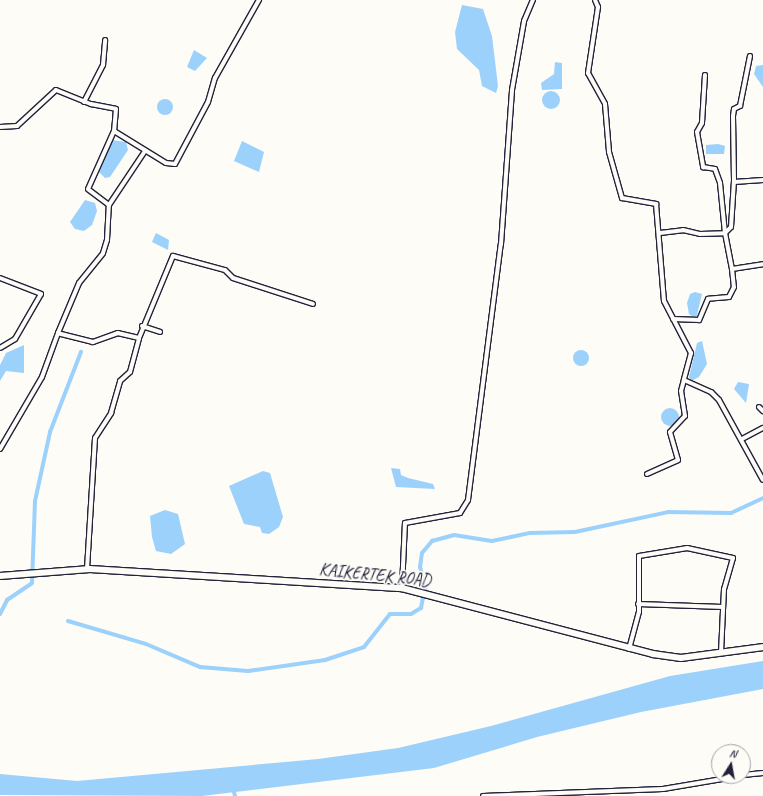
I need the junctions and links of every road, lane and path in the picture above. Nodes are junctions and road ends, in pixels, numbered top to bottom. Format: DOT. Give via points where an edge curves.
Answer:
graph roads {
  1 [pos="259,0"];
  2 [pos="533,0"];
  3 [pos="595,0"];
  4 [pos="105,40"];
  5 [pos="750,56"];
  6 [pos="705,75"];
  7 [pos="84,102"];
  8 [pos="0,127"];
  9 [pos="114,130"];
  10 [pos="145,151"];
  11 [pos="763,180"];
  12 [pos="734,182"];
  13 [pos="109,205"];
  14 [pos="660,233"];
  15 [pos="725,233"];
  16 [pos="763,264"];
  17 [pos="732,269"];
  18 [pos="0,278"];
  19 [pos="313,304"];
  20 [pos="673,319"];
  21 [pos="142,326"];
  22 [pos="58,332"];
  23 [pos="160,332"];
  24 [pos="139,338"];
  25 [pos="0,348"];
  26 [pos="684,380"];
  27 [pos="759,407"];
  28 [pos="763,411"];
  29 [pos="763,428"];
  30 [pos="742,438"];
  31 [pos="0,449"];
  32 [pos="647,474"];
  33 [pos="763,480"];
  34 [pos="87,569"];
  35 [pos="0,576"];
  36 [pos="402,588"];
  37 [pos="638,604"];
  38 [pos="723,607"];
  39 [pos="763,647"];
  40 [pos="629,649"];
  41 [pos="721,653"];
  42 [pos="763,773"];
  43 [pos="751,775"];
  44 [pos="711,781"];
  45 [pos="483,796"];
  1 -- 10 [label="street" via="215,78 208,102 175,164 166,163"];
  2 -- 36 [label="street" via="524,21 512,90 501,244 468,500 460,514 405,523"];
  3 -- 14 [label="street" via="598,7 587,63 591,82 605,104 609,152 622,198 656,204"];
  4 -- 7 [label="street" via="103,65"];
  5 -- 12 [label="street" via="740,106 734,109 733,116"];
  6 -- 15 [label="street" via="702,123 697,132 703,167 715,169 720,182"];
  7 -- 8 [label="street" via="56,90 17,126"];
  7 -- 9 [label="street" via="116,109"];
  9 -- 10 [label="street"];
  9 -- 13 [label="street" via="88,189"];
  10 -- 13 [label="street"];
  11 -- 12 [label="street"];
  12 -- 15 [label="street" via="731,227"];
  13 -- 22 [label="street" via="107,240 103,253 80,283"];
  14 -- 15 [label="street" via="683,230 700,234"];
  14 -- 20 [label="street" via="664,301"];
  15 -- 17 [label="street"];
  16 -- 17 [label="street"];
  17 -- 20 [label="street" via="734,287 729,297 708,299 699,320"];
  18 -- 25 [label="street" via="38,292 41,297 15,339"];
  19 -- 21 [label="street" via="233,278 225,270 173,256"];
  20 -- 26 [label="street" via="691,353"];
  21 -- 23 [label="street"];
  21 -- 24 [label="street"];
  22 -- 24 [label="street" via="93,342 118,333"];
  22 -- 31 [label="street" via="42,377"];
  24 -- 34 [label="street" via="130,372 120,381 110,413 93,444"];
  26 -- 30 [label="street" via="712,392"];
  26 -- 32 [label="street" via="681,391 685,416 670,432 678,460"];
  27 -- 28 [label="street"];
  29 -- 30 [label="street"];
  30 -- 33 [label="street"];
  34 -- 35 [label="main road, KAIKERTEK ROAD"];
  34 -- 36 [label="main road, KAIKERTEK ROAD"];
  36 -- 40 [label="main road, KAIKERTEK ROAD" via="440,596"];
  37 -- 38 [label="street"];
  37 -- 38 [label="street" via="639,556 687,548 733,557"];
  37 -- 40 [label="street"];
  38 -- 41 [label="street"];
  39 -- 41 [label="main road, KAIKERTEK ROAD"];
  40 -- 41 [label="main road, KAIKERTEK ROAD" via="681,658"];
  42 -- 43 [label="street"];
  44 -- 45 [label="street" via="663,788"];
}
